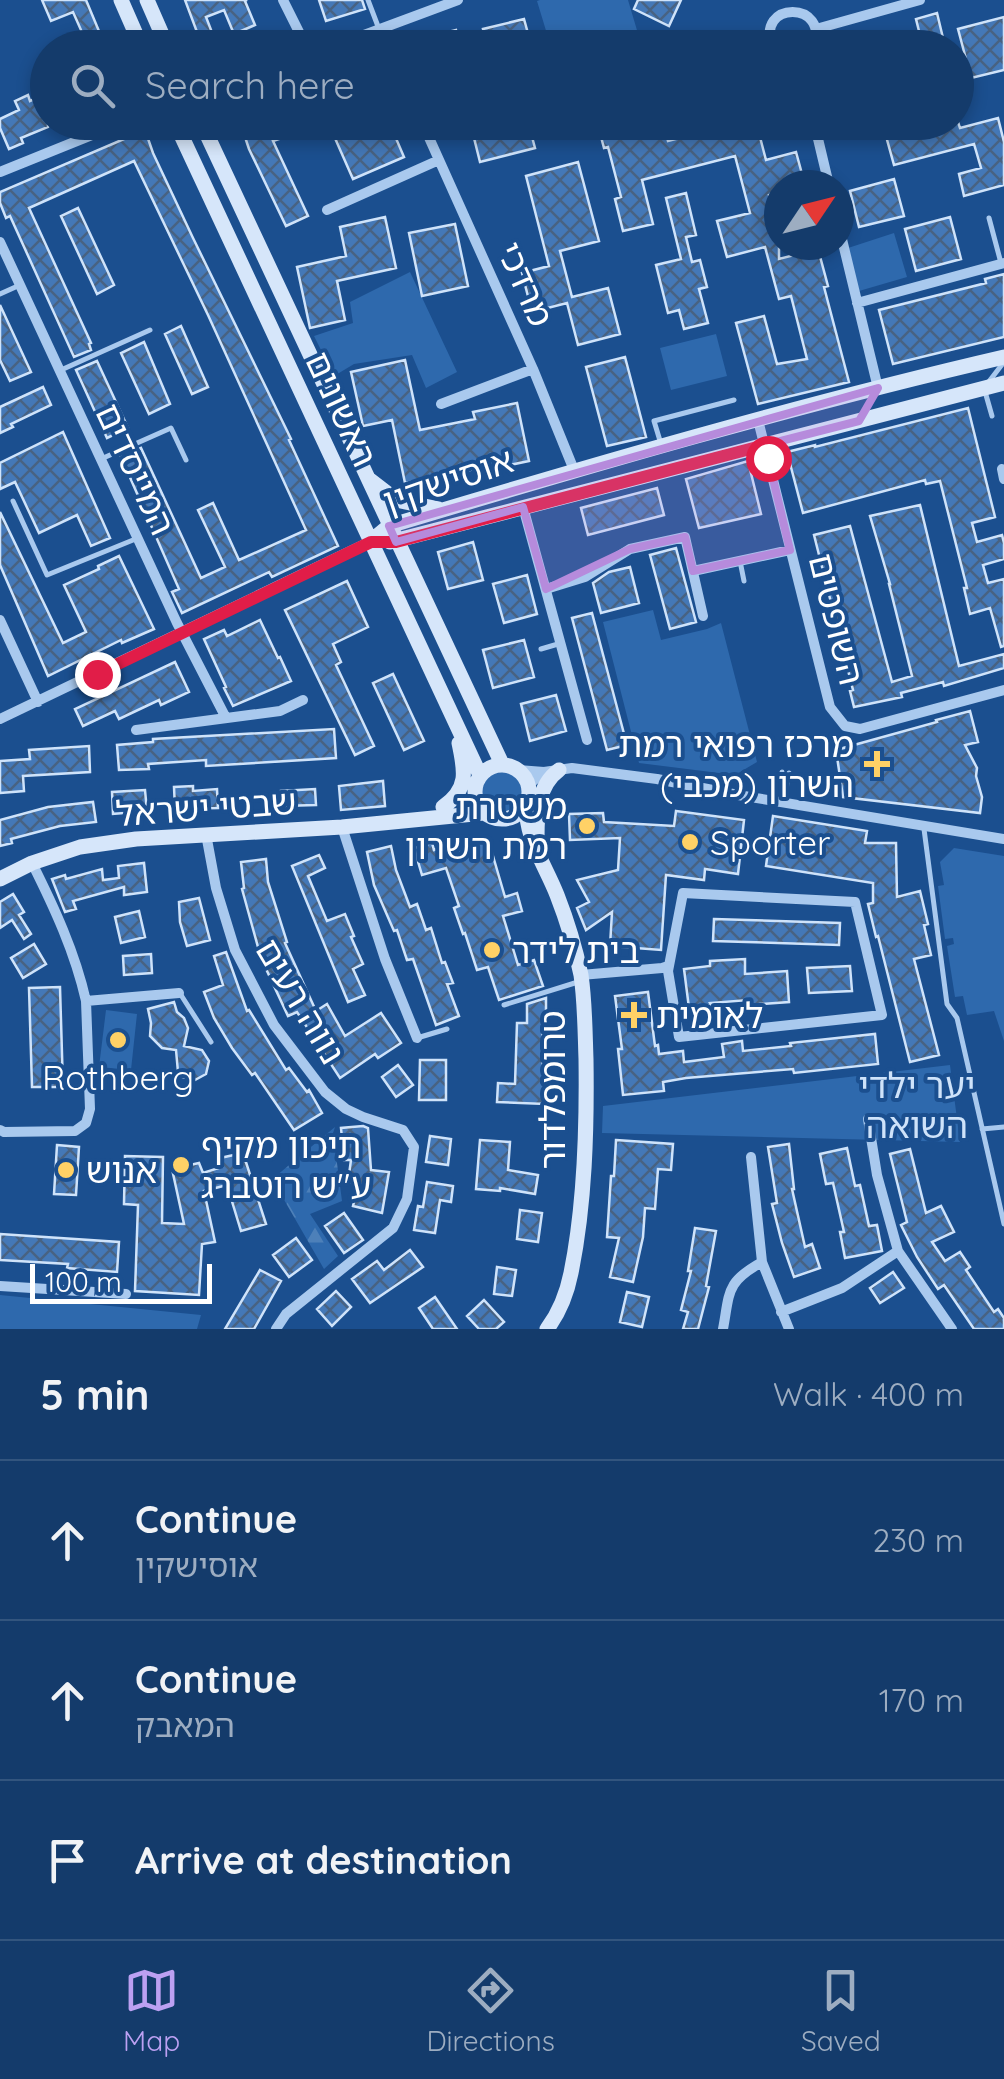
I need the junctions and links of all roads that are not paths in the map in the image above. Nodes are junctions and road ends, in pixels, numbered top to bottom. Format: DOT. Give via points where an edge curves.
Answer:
graph roads {
  1 [pos="122,0"];
  2 [pos="147,0"];
  3 [pos="282,0"];
  4 [pos="368,0"];
  5 [pos="458,0"];
  6 [pos="778,0"];
  7 [pos="920,0"];
  8 [pos="443,2"];
  9 [pos="781,13"];
  10 [pos="379,29"];
  11 [pos="816,29"];
  12 [pos="134,30"];
  13 [pos="160,30"];
  14 [pos="298,30"];
  15 [pos="769,30"];
  16 [pos="79,140"];
  17 [pos="183,140"];
  18 [pos="209,140"];
  19 [pos="431,140"];
  20 [pos="818,140"];
  21 [pos="440,160"];
  22 [pos="825,170"];
  23 [pos="0,172"];
  24 [pos="327,210"];
  25 [pos="989,218"];
  26 [pos="0,242"];
  27 [pos="847,260"];
  28 [pos="1003,263"];
  29 [pos="20,285"];
  30 [pos="0,294"];
  31 [pos="857,303"];
  32 [pos="150,330"];
  33 [pos="1004,359"];
  34 [pos="534,369"];
  35 [pos="60,370"];
  36 [pos="1004,383"];
  37 [pos="878,388"];
  38 [pos="984,388"];
  39 [pos="734,400"];
  40 [pos="441,404"];
  41 [pos="992,416"];
  42 [pos="758,420"];
  43 [pos="858,421"];
  44 [pos="765,445"];
  45 [pos="662,447"];
  46 [pos="101,459"];
  47 [pos="186,460"];
  48 [pos="574,470"];
  49 [pos="365,476"];
  50 [pos="13,501"];
  51 [pos="523,508"];
  52 [pos="443,510"];
  53 [pos="392,534"];
  54 [pos="138,538"];
  55 [pos="371,542"];
  56 [pos="790,550"];
  57 [pos="740,561"];
  58 [pos="693,572"];
  59 [pos="744,581"];
  60 [pos="546,589"];
  61 [pos="704,616"];
  62 [pos="0,620"];
  63 [pos="182,634"];
  64 [pos="561,644"];
  65 [pos="541,649"];
  66 [pos="1004,690"];
  67 [pos="303,700"];
  68 [pos="38,702"];
  69 [pos="452,714"];
  70 [pos="226,718"];
  71 [pos="0,719"];
  72 [pos="136,730"];
  73 [pos="588,740"];
  74 [pos="510,767"];
  75 [pos="551,771"];
  76 [pos="785,773"];
  77 [pos="477,781"];
  78 [pos="528,793"];
  79 [pos="783,802"];
  80 [pos="442,807"];
  81 [pos="491,816"];
  82 [pos="423,819"];
  83 [pos="924,826"];
  84 [pos="342,827"];
  85 [pos="206,834"];
  86 [pos="1004,839"];
  87 [pos="538,853"];
  88 [pos="32,863"];
  89 [pos="0,880"];
  90 [pos="666,968"];
  91 [pos="581,978"];
  92 [pos="179,992"];
  93 [pos="86,1001"];
  94 [pos="504,1005"];
  95 [pos="446,1030"];
  96 [pos="417,1038"];
  97 [pos="211,1042"];
  98 [pos="868,1119"];
  99 [pos="1004,1127"];
  100 [pos="981,1129"];
  101 [pos="0,1130"];
  102 [pos="751,1157"];
  103 [pos="1004,1224"];
  104 [pos="898,1251"];
  105 [pos="762,1262"];
  106 [pos="0,1286"];
  107 [pos="126,1294"];
  108 [pos="780,1312"];
  109 [pos="276,1329"];
  110 [pos="547,1329"];
  111 [pos="724,1329"];
  112 [pos="789,1329"];
  113 [pos="952,1329"];
  1 -- 12 [label="street"];
  2 -- 13 [label="street"];
  3 -- 14 [label="street"];
  4 -- 10 [label="lane"];
  5 -- 8 [label="street"];
  6 -- 9 [label="street"];
  7 -- 11 [label="street"];
  8 -- 10 [label="street"];
  9 -- 11 [label="street" via="800,11"];
  9 -- 15 [label="street"];
  16 -- 23 [label="street"];
  17 -- 55 [label="street, ראשונים"];
  18 -- 49 [label="street, ראשונים"];
  19 -- 21 [label="street, מרדכי"];
  20 -- 22 [label="street"];
  21 -- 24 [label="street"];
  21 -- 34 [label="street, מרדכי"];
  25 -- 28 [label="lane"];
  26 -- 29 [label="street, המייסדים"];
  27 -- 31 [label="street"];
  28 -- 31 [label="street"];
  29 -- 30 [label="lane"];
  29 -- 35 [label="street, המייסדים"];
  31 -- 37 [label="street"];
  32 -- 35 [label="lane"];
  33 -- 37 [label="street, אוסישקין"];
  33 -- 38 [label="lane"];
  34 -- 40 [label="street"];
  34 -- 48 [label="street, מרדכי"];
  35 -- 46 [label="street, המייסדים"];
  36 -- 38 [label="street, אוסישקין"];
  37 -- 42 [label="street, אוסישקין"];
  37 -- 43 [label="street"];
  38 -- 41 [label="lane"];
  38 -- 43 [label="street, אוסישקין"];
  39 -- 45 [label="lane" via="654,421"];
  42 -- 44 [label="street, השופטים"];
  42 -- 45 [label="street, אוסישקין"];
  43 -- 44 [label="street, אוסישקין"];
  44 -- 51 [label="street, אוסישקין"];
  44 -- 56 [label="street, השופטים"];
  45 -- 48 [label="street, אוסישקין"];
  46 -- 47 [label="lane" via="171,428"];
  46 -- 54 [label="street, המייסדים"];
  48 -- 52 [label="street, אוסישקין"];
  49 -- 52 [label="street" via="396,500"];
  49 -- 53 [label="street, ראשונים"];
  50 -- 54 [label="lane" via="47,575"];
  51 -- 53 [label="street, אוסישקין"];
  51 -- 60 [label="street"];
  52 -- 53 [label="street, אוסישקין"];
  53 -- 55 [label="street, אוסישקין"];
  53 -- 74 [label="street, ראשונים"];
  54 -- 63 [label="street, המייסדים"];
  55 -- 63 [label="street"];
  55 -- 69 [label="street, ראשונים"];
  56 -- 57 [label="street"];
  56 -- 66 [label="street, השופטים" via="830,706 845,726 860,729"];
  57 -- 58 [label="street"];
  57 -- 59 [label="lane"];
  58 -- 60 [label="street" via="684,537 630,549 585,577"];
  58 -- 61 [label="street"];
  60 -- 64 [label="street"];
  62 -- 68 [label="street"];
  63 -- 68 [label="street"];
  63 -- 70 [label="street, המייסדים"];
  64 -- 65 [label="lane"];
  64 -- 73 [label="street"];
  67 -- 70 [label="street" via="280,711"];
  68 -- 71 [label="street"];
  69 -- 77 [label="street, ראשונים"];
  69 -- 80 [label="street" via="464,773 458,795"];
  70 -- 72 [label="street"];
  74 -- 75 [label="street"];
  74 -- 77 [label="street" via="492,766"];
  74 -- 78 [label="street"];
  75 -- 78 [label="street"];
  75 -- 79 [label="street" via="657,779"];
  75 -- 87 [label="street" via="540,797"];
  76 -- 79 [label="lane"];
  77 -- 80 [label="street, שבטי ישראל"];
  77 -- 81 [label="street" via="478,805"];
  78 -- 81 [label="street" via="516,816"];
  78 -- 87 [label="street, טרומפלדור" via="526,814"];
  79 -- 83 [label="street"];
  80 -- 82 [label="street, שבטי ישראל"];
  81 -- 82 [label="street, שבטי ישראל"];
  81 -- 87 [label="street, טרומפלדור" via="511,823"];
  82 -- 84 [label="street, שבטי ישראל"];
  83 -- 86 [label="street"];
  83 -- 100 [label="lane" via="947,1004 957,1018"];
  84 -- 85 [label="street, שבטי ישראל"];
  84 -- 96 [label="street"];
  85 -- 88 [label="street, שבטי ישראל" via="80,847"];
  85 -- 109 [label="street, נווה רעים" via="235,950 274,1024 324,1092 363,1117 403,1130 414,1148 406,1199 393,1228"];
  87 -- 91 [label="street, טרומפלדור"];
  88 -- 89 [label="street, שבטי ישראל"];
  88 -- 93 [label="street" via="61,922"];
  90 -- 90 [label="street" via="679,1037 882,1016 855,902 684,893"];
  90 -- 91 [label="street"];
  91 -- 94 [label="lane"];
  91 -- 110 [label="street, טרומפלדור" via="581,1202 571,1275"];
  92 -- 93 [label="street"];
  92 -- 97 [label="lane"];
  93 -- 101 [label="street" via="86,1123 66,1133"];
  95 -- 96 [label="lane"];
  98 -- 104 [label="street"];
  99 -- 100 [label="lane"];
  100 -- 103 [label="lane"];
  102 -- 105 [label="street"];
  104 -- 108 [label="street" via="842,1288"];
  104 -- 113 [label="street"];
  105 -- 108 [label="street"];
  105 -- 111 [label="street" via="729,1290"];
  106 -- 107 [label="street"];
  108 -- 112 [label="street"];
}
